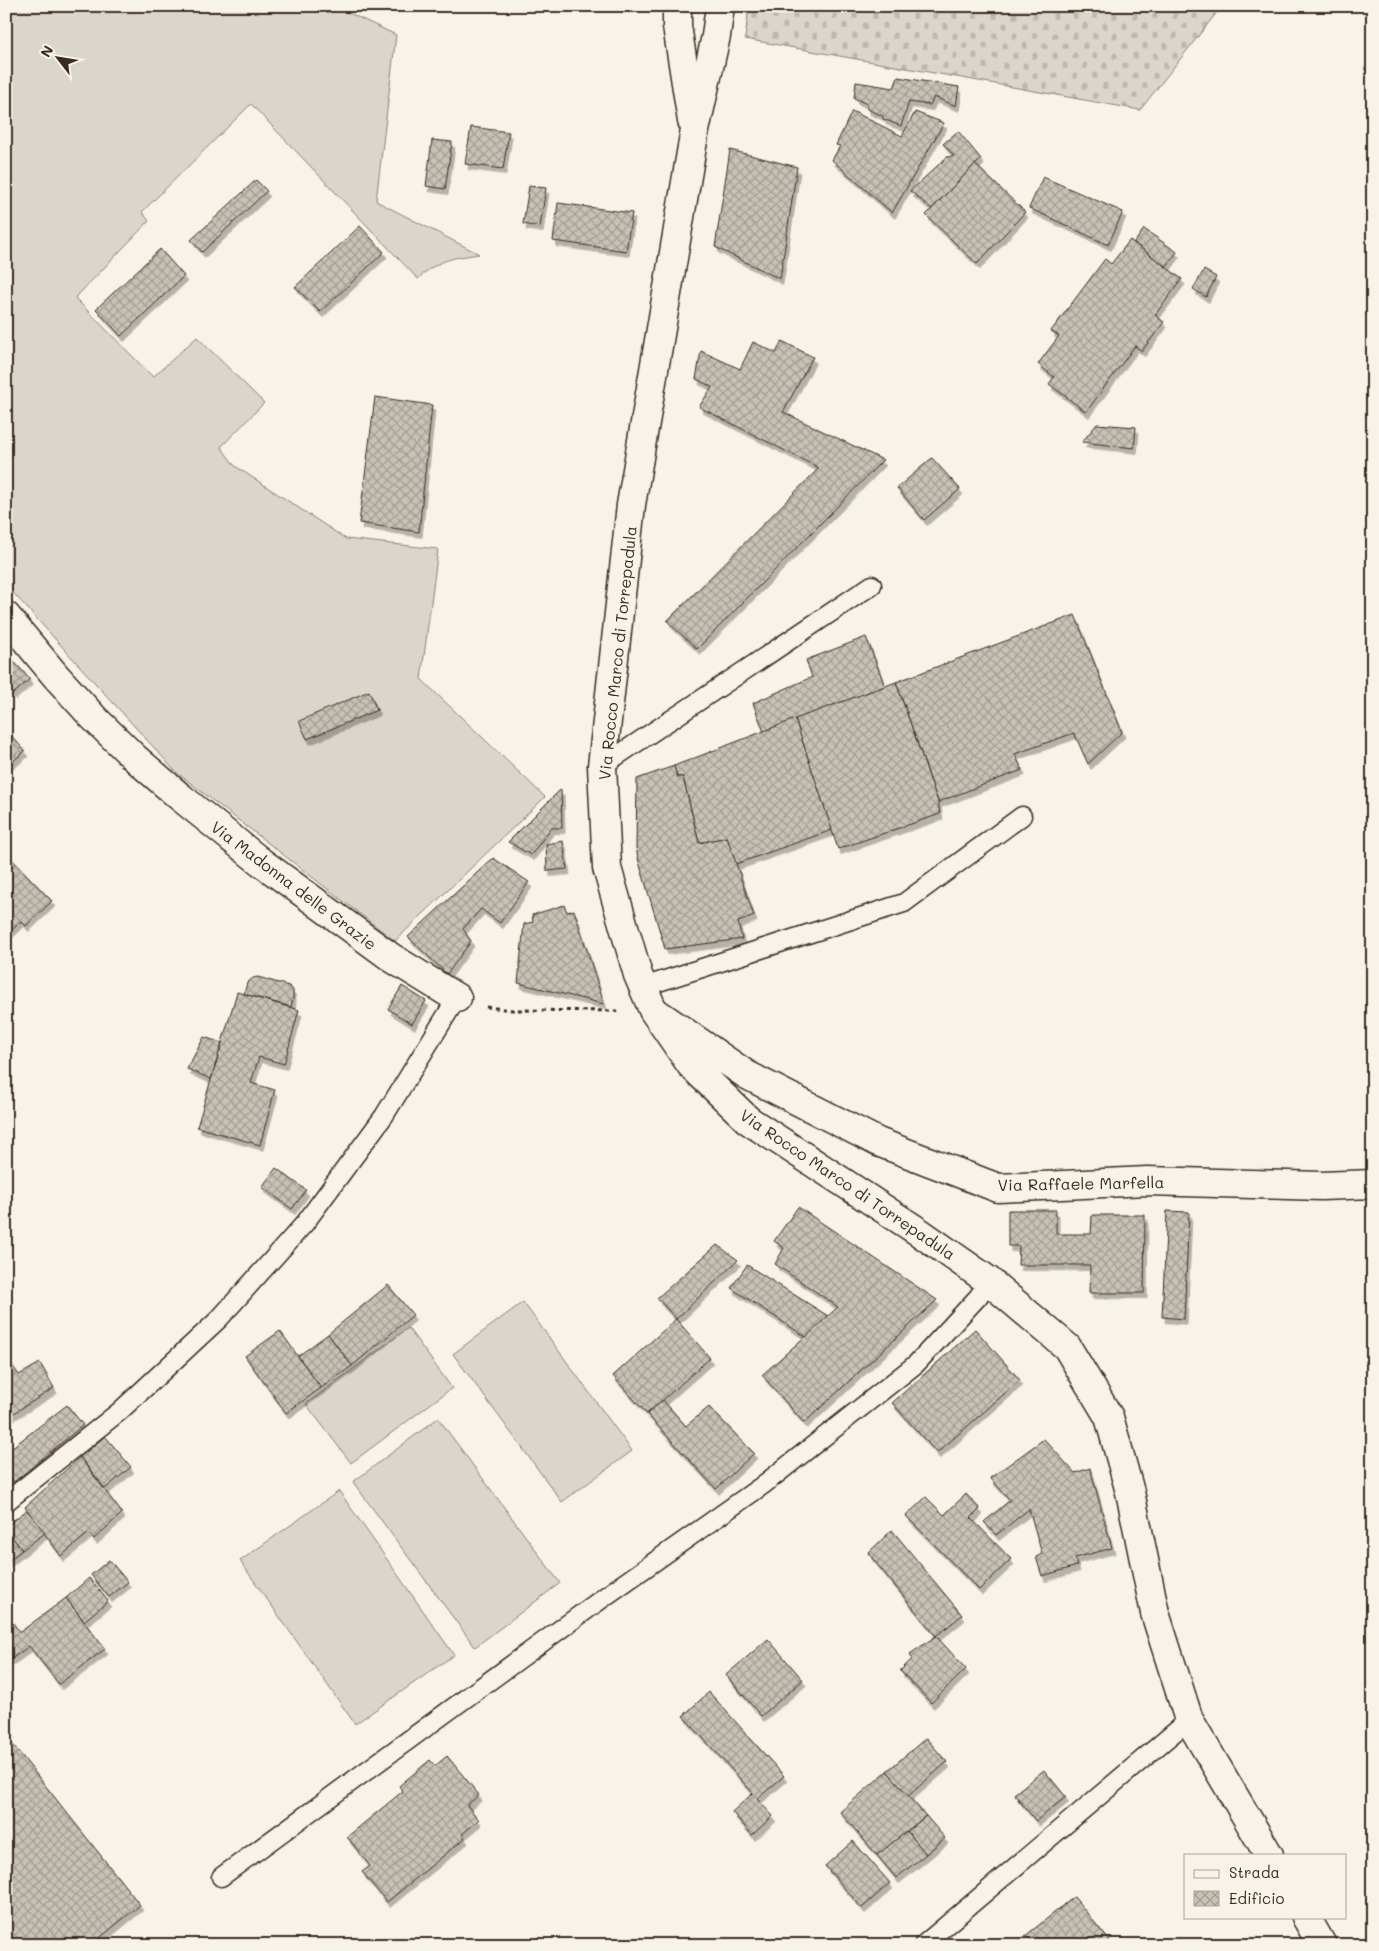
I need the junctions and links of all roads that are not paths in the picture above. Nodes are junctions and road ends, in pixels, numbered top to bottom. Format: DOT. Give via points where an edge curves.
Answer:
graph roads {
  1 [pos="677,6"];
  2 [pos="720,6"];
  3 [pos="694,134"];
  4 [pos="872,585"];
  5 [pos="6,616"];
  6 [pos="602,766"];
  7 [pos="1022,816"];
  8 [pos="457,998"];
  9 [pos="648,998"];
  10 [pos="1373,1184"];
  11 [pos="989,1281"];
  12 [pos="6,1502"];
  13 [pos="1189,1720"];
  14 [pos="1268,1854"];
  15 [pos="221,1877"];
  16 [pos="1307,1918"];
  17 [pos="923,1945"];
  18 [pos="1322,1945"];
  1 -- 3 [label="main road" via="677,26"];
  2 -- 3 [label="main road, Via Rocco Marco di Torrepadula"];
  3 -- 6 [label="main road, Via Rocco Marco di Torrepadula" via="631,505"];
  4 -- 6 [label="lane"];
  5 -- 8 [label="main road, Via Madonna delle Grazie" via="93,717 178,796 261,862 392,958"];
  6 -- 9 [label="main road, Via Rocco Marco di Torrepadula" via="607,868 638,975"];
  7 -- 9 [label="lane" via="904,902"];
  8 -- 12 [label="lane" via="384,1116 305,1222 226,1312 120,1411"];
  9 -- 10 [label="main road, Via Raffaele Marfella" via="756,1080 878,1142 998,1188 1147,1181 1321,1186"];
  9 -- 11 [label="main road, Via Rocco Marco di Torrepadula" via="691,1065 748,1120"];
  11 -- 13 [label="main road, Via Rocco Marco di Torrepadula" via="1067,1347 1109,1417 1130,1492 1155,1613"];
  11 -- 15 [label="lane" via="916,1364 763,1485"];
  13 -- 14 [label="main road, Via Rocco Marco di Torrepadula"];
  13 -- 17 [label="lane"];
  16 -- 18 [label="main road"];
}
